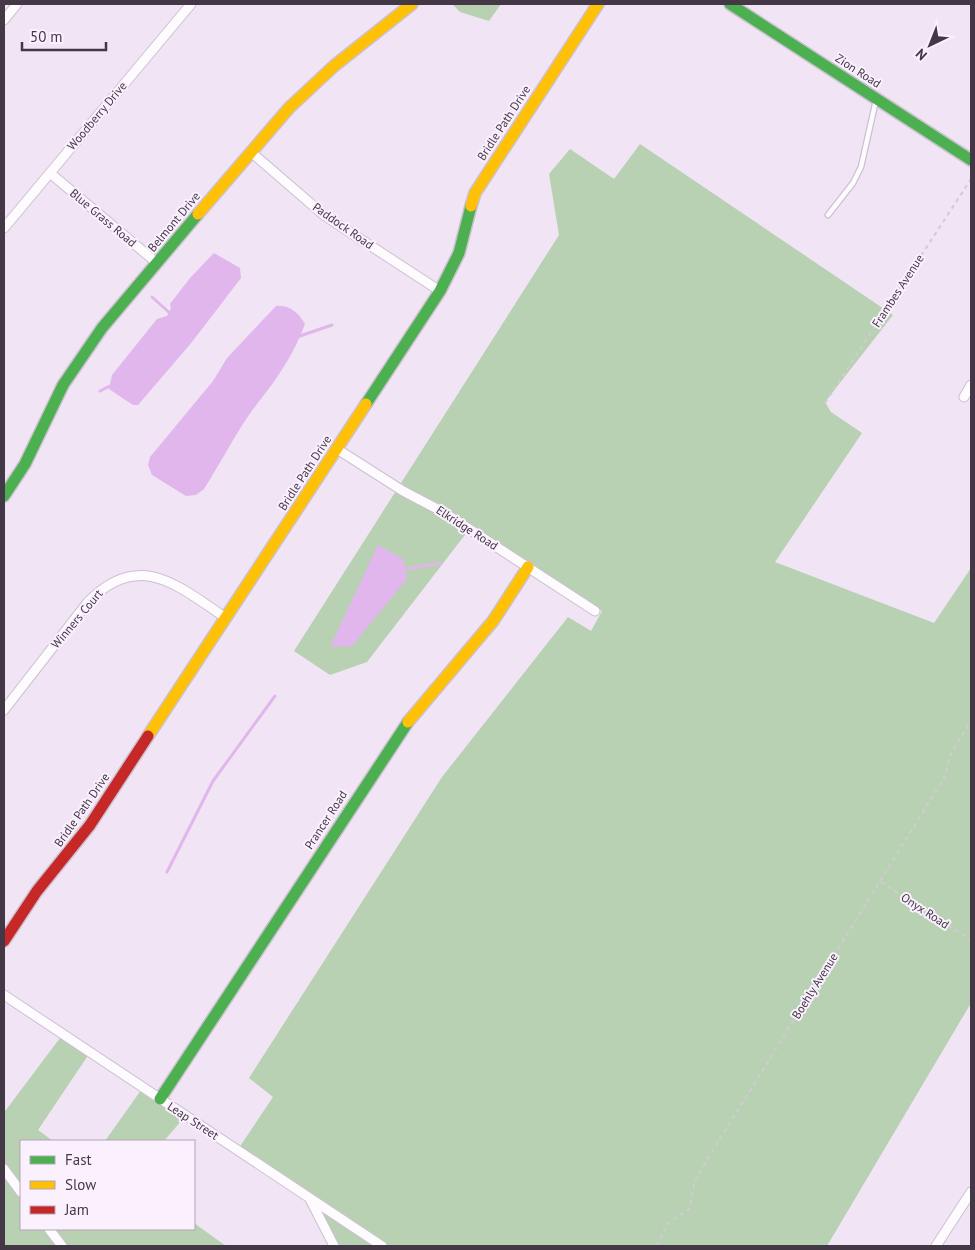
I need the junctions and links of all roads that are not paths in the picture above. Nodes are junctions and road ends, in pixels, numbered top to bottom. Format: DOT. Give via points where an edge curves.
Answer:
graph roads {
  1 [pos="18,4"];
  2 [pos="191,4"];
  3 [pos="412,4"];
  4 [pos="598,4"];
  5 [pos="730,4"];
  6 [pos="4,20"];
  7 [pos="877,99"];
  8 [pos="251,152"];
  9 [pos="971,160"];
  10 [pos="50,173"];
  11 [pos="828,215"];
  12 [pos="4,228"];
  13 [pos="157,263"];
  14 [pos="440,291"];
  15 [pos="971,385"];
  16 [pos="964,397"];
  17 [pos="337,449"];
  18 [pos="4,496"];
  19 [pos="528,567"];
  20 [pos="595,610"];
  21 [pos="226,618"];
  22 [pos="4,710"];
  23 [pos="4,941"];
  24 [pos="4,995"];
  25 [pos="160,1099"];
  26 [pos="4,1169"];
  27 [pos="20,1191"];
  28 [pos="971,1192"];
  29 [pos="310,1198"];
  30 [pos="50,1230"];
  31 [pos="62,1246"];
  32 [pos="334,1246"];
  33 [pos="382,1246"];
  34 [pos="936,1246"];
  1 -- 6 [label="street"];
  2 -- 10 [label="street, Woodberry Drive"];
  3 -- 8 [label="street, Belmont Drive" via="311,87"];
  4 -- 14 [label="street, Bridle Path Drive" via="475,193 457,259"];
  5 -- 7 [label="street, Zion Road"];
  7 -- 9 [label="street, Zion Road"];
  7 -- 11 [label="lane" via="861,167"];
  8 -- 13 [label="street, Belmont Drive"];
  8 -- 14 [label="street, Paddock Road" via="325,216"];
  10 -- 12 [label="street, Woodberry Drive"];
  10 -- 13 [label="street, Blue Grass Road"];
  13 -- 18 [label="street, Belmont Drive" via="77,362 49,410 25,464"];
  14 -- 17 [label="street, Bridle Path Drive"];
  15 -- 16 [label="street"];
  17 -- 19 [label="street, Elkridge Road"];
  17 -- 21 [label="street, Bridle Path Drive"];
  19 -- 20 [label="street, Elkridge Road"];
  19 -- 25 [label="street, Prancer Road" via="493,621 401,730"];
  21 -- 22 [label="street, Winners Court" via="169,582 141,576 118,579 88,602"];
  21 -- 23 [label="street, Bridle Path Drive" via="90,825 37,891"];
  24 -- 25 [label="street, Leap Street"];
  25 -- 29 [label="street, Leap Street"];
  26 -- 27 [label="street"];
  28 -- 34 [label="street"];
  29 -- 32 [label="street"];
  29 -- 33 [label="street, Leap Street"];
  30 -- 31 [label="street"];
}
